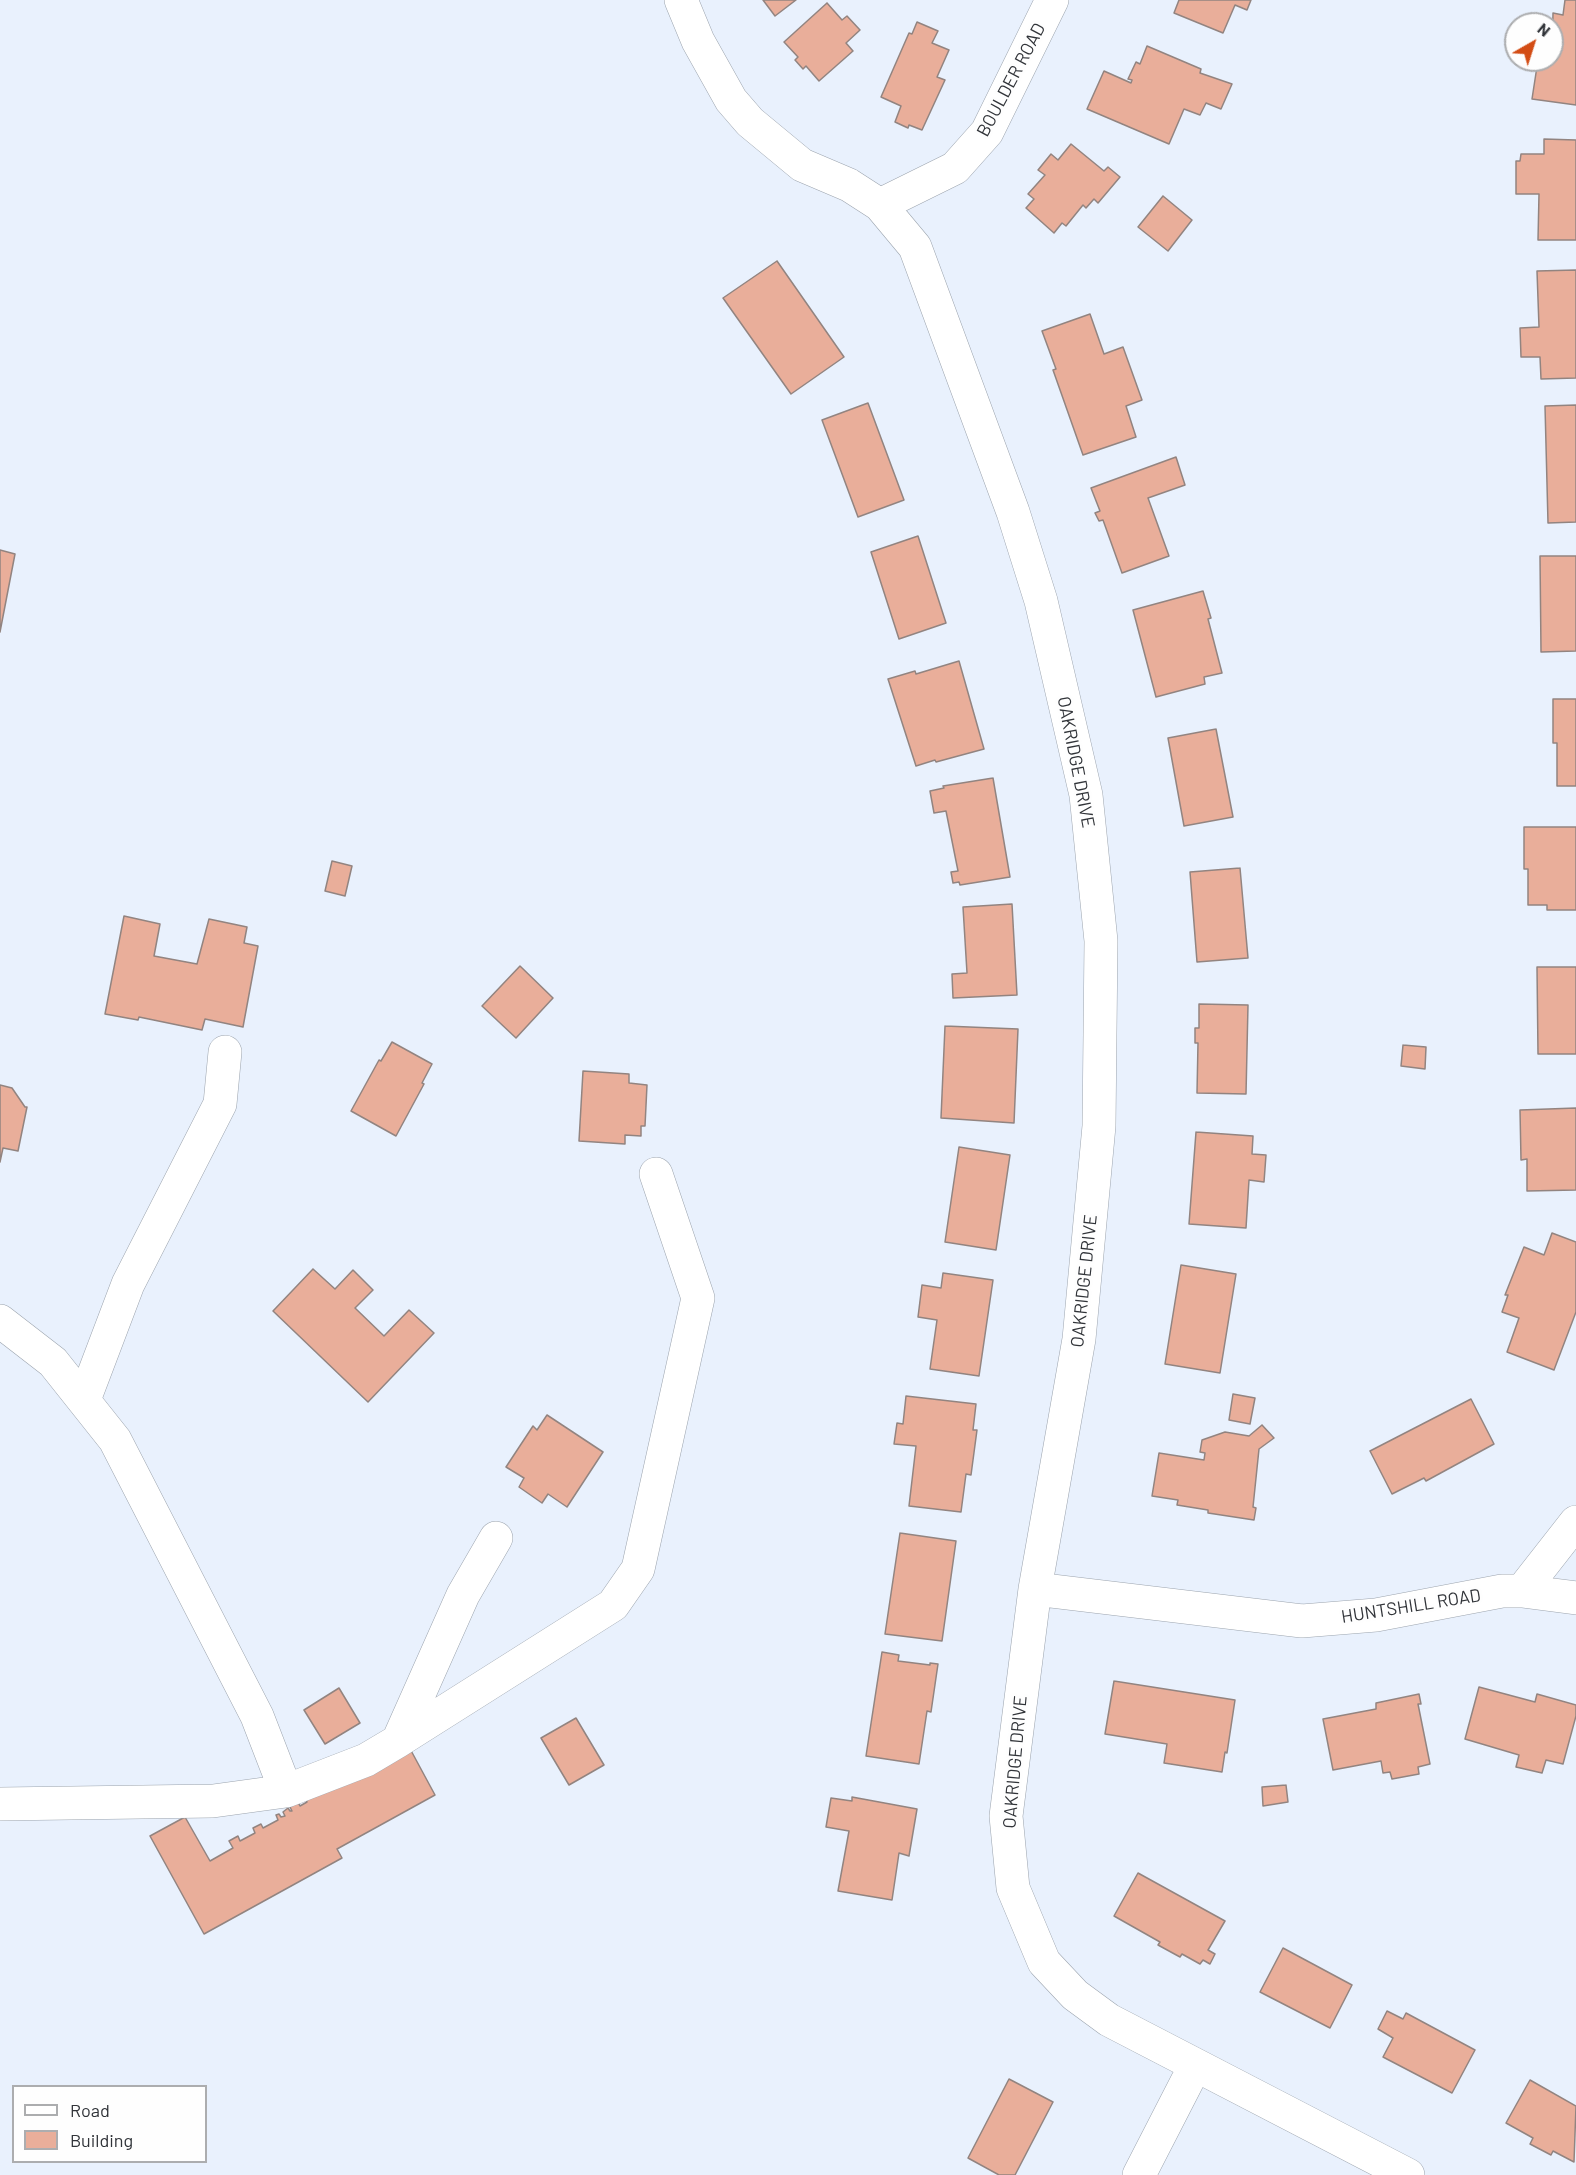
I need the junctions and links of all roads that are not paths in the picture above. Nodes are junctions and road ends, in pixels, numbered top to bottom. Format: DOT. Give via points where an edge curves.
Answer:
graph roads {
  1 [pos="681,0"];
  2 [pos="1052,0"];
  3 [pos="880,205"];
  4 [pos="225,1052"];
  5 [pos="656,1174"];
  6 [pos="0,1321"];
  7 [pos="84,1401"];
  8 [pos="1576,1522"];
  9 [pos="496,1538"];
  10 [pos="1035,1589"];
  11 [pos="1522,1591"];
  12 [pos="1576,1598"];
  13 [pos="398,1741"];
  14 [pos="286,1791"];
  15 [pos="0,1804"];
  16 [pos="1195,2066"];
  17 [pos="1139,2175"];
  18 [pos="1408,2175"];
  1 -- 3 [label="street" via="698,41 731,100 750,122 802,165 849,185"];
  2 -- 3 [label="street, BOULDER ROAD" via="987,132 955,168"];
  3 -- 10 [label="street, OAKRIDGE DRIVE" via="915,247 1013,512 1041,601 1086,795 1101,941 1099,1126 1079,1339"];
  4 -- 7 [label="street" via="220,1104 128,1284"];
  5 -- 13 [label="street" via="698,1298 638,1569 613,1605"];
  6 -- 7 [label="street" via="53,1362"];
  7 -- 14 [label="street" via="121,1450 257,1716"];
  8 -- 11 [label="street"];
  9 -- 13 [label="street" via="463,1595"];
  10 -- 11 [label="street, HUNTSHILL ROAD" via="1302,1621 1376,1615 1502,1591"];
  10 -- 16 [label="street, OAKRIDGE DRIVE" via="1006,1816 1013,1888 1044,1962 1075,1995 1109,2020"];
  11 -- 12 [label="street, HUNTSHILL ROAD"];
  13 -- 14 [label="street" via="366,1760"];
  14 -- 15 [label="street" via="213,1801"];
  16 -- 17 [label="street"];
  16 -- 18 [label="street, OAKRIDGE DRIVE"];
}
